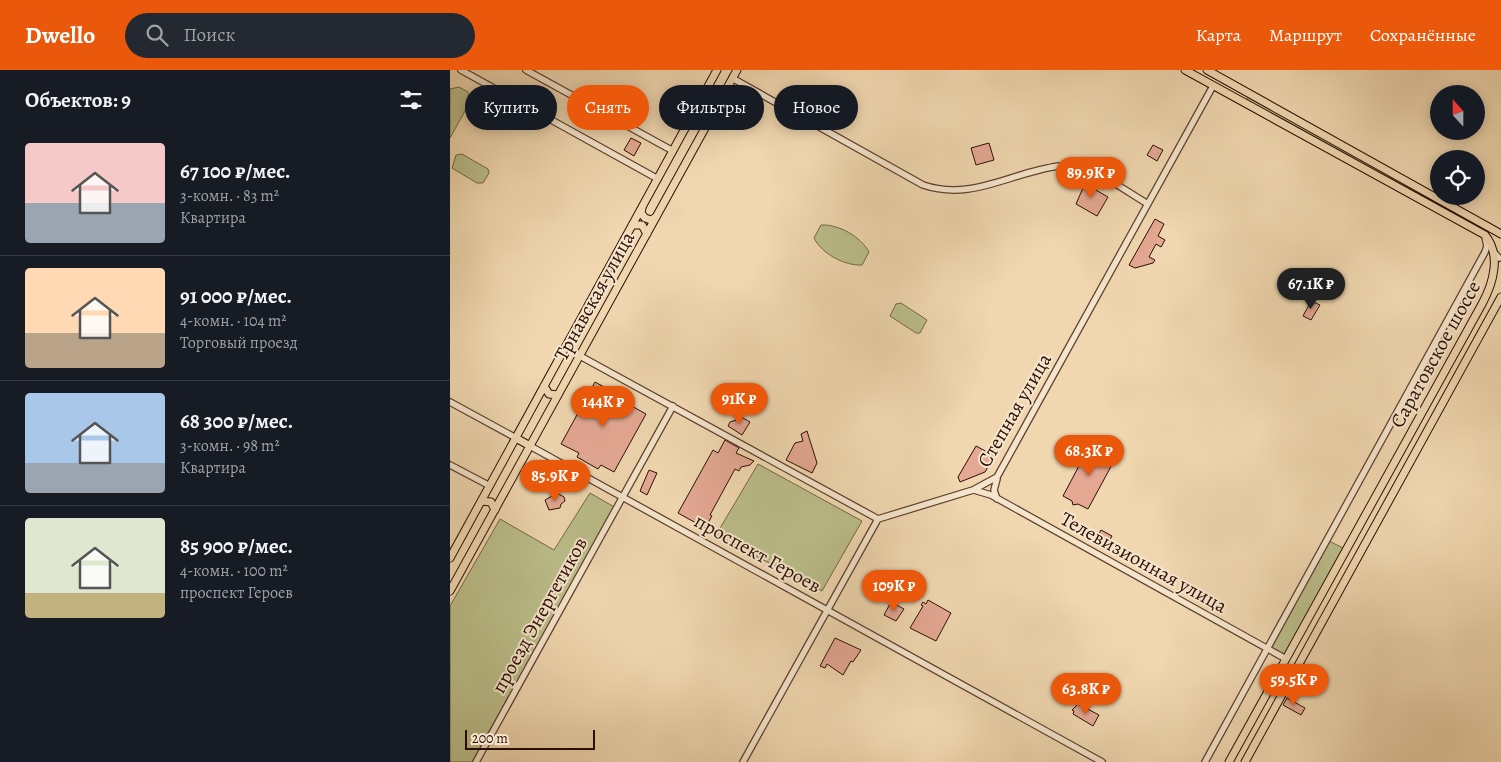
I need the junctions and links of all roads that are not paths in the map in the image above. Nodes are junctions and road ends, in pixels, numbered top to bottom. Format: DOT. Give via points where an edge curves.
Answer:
graph roads {
  1 [pos="461,70"];
  2 [pos="526,70"];
  3 [pos="717,70"];
  4 [pos="737,70"];
  5 [pos="1185,70"];
  6 [pos="1207,70"];
  7 [pos="732,78"];
  8 [pos="709,85"];
  9 [pos="728,85"];
  10 [pos="1213,86"];
  11 [pos="1246,91"];
  12 [pos="1241,101"];
  13 [pos="685,130"];
  14 [pos="703,130"];
  15 [pos="673,151"];
  16 [pos="658,179"];
  17 [pos="1148,204"];
  18 [pos="642,207"];
  19 [pos="656,217"];
  20 [pos="1472,217"];
  21 [pos="632,226"];
  22 [pos="1467,226"];
  23 [pos="647,234"];
  24 [pos="1501,234"];
  25 [pos="1485,236"];
  26 [pos="1485,252"];
  27 [pos="1499,258"];
  28 [pos="1501,298"];
  29 [pos="1484,301"];
  30 [pos="1496,307"];
  31 [pos="580,356"];
  32 [pos="544,386"];
  33 [pos="558,395"];
  34 [pos="450,402"];
  35 [pos="673,406"];
  36 [pos="516,438"];
  37 [pos="530,446"];
  38 [pos="450,464"];
  39 [pos="997,478"];
  40 [pos="490,486"];
  41 [pos="973,490"];
  42 [pos="623,497"];
  43 [pos="997,499"];
  44 [pos="481,501"];
  45 [pos="495,510"];
  46 [pos="878,519"];
  47 [pos="450,558"];
  48 [pos="450,591"];
  49 [pos="828,610"];
  50 [pos="1267,648"];
  51 [pos="1286,659"];
  52 [pos="1298,666"];
  53 [pos="476,762"];
  54 [pos="744,762"];
  55 [pos="1102,762"];
  56 [pos="1205,762"];
  57 [pos="1229,762"];
  58 [pos="1245,762"];
  1 -- 16 [label="street"];
  2 -- 15 [label="street"];
  3 -- 8 [label="main road, Трнавская улица"];
  4 -- 7 [label="main road, Трнавская улица"];
  5 -- 10 [label="main road"];
  6 -- 11 [label="main road"];
  7 -- 9 [label="main road, Трнавская улица"];
  7 -- 17 [label="street" via="923,185 939,190 961,191 1051,167 1068,166 1090,171"];
  10 -- 12 [label="main road"];
  10 -- 17 [label="street, Степная улица"];
  11 -- 12 [label="main road"];
  11 -- 20 [label="main road"];
  12 -- 22 [label="main road"];
  13 -- 15 [label="main road, Трнавская улица"];
  14 -- 19 [label="main road, Трнавская улица"];
  15 -- 16 [label="main road, Трнавская улица"];
  16 -- 18 [label="main road, Трнавская улица"];
  17 -- 39 [label="street, Степная улица"];
  18 -- 19 [label="main road" via="641,213 645,218 651,220"];
  18 -- 21 [label="main road, Трнавская улица"];
  19 -- 23 [label="main road, Трнавская улица"];
  20 -- 22 [label="main road"];
  20 -- 24 [label="main road"];
  21 -- 23 [label="main road" via="642,225"];
  21 -- 32 [label="main road, Трнавская улица"];
  22 -- 25 [label="main road"];
  23 -- 31 [label="main road, Трнавская улица"];
  25 -- 26 [label="street"];
  25 -- 27 [label="main road" via="1495,244"];
  26 -- 27 [label="street" via="1492,251"];
  26 -- 50 [label="street"];
  27 -- 29 [label="main road, Саратовское шоссе" via="1497,273"];
  28 -- 30 [label="main road, Саратовское шоссе"];
  29 -- 30 [label="main road"];
  29 -- 51 [label="main road, Саратовское шоссе"];
  30 -- 52 [label="main road, Саратовское шоссе"];
  31 -- 33 [label="main road, Трнавская улица"];
  31 -- 35 [label="street"];
  32 -- 33 [label="main road" via="549,394"];
  32 -- 36 [label="main road, Трнавская улица"];
  33 -- 37 [label="main road, Трнавская улица"];
  34 -- 36 [label="street, проспект Героев"];
  35 -- 42 [label="street, проезд Энергетиков"];
  35 -- 46 [label="street"];
  36 -- 37 [label="main road, проспект Героев"];
  36 -- 40 [label="main road, Трнавская улица"];
  37 -- 42 [label="street, проспект Героев"];
  37 -- 45 [label="main road, Трнавская улица"];
  38 -- 40 [label="street"];
  39 -- 41 [label="street, Степная улица"];
  39 -- 43 [label="street" via="994,490"];
  40 -- 44 [label="main road, Трнавская улица"];
  41 -- 43 [label="street, Телевизионная улица" via="986,492"];
  41 -- 46 [label="street, Степная улица"];
  42 -- 49 [label="street, проспект Героев"];
  42 -- 53 [label="street, проезд Энергетиков"];
  43 -- 50 [label="street, Телевизионная улица"];
  44 -- 45 [label="main road" via="491,502"];
  44 -- 47 [label="main road, Трнавская улица"];
  45 -- 48 [label="main road, Трнавская улица"];
  46 -- 49 [label="street"];
  49 -- 54 [label="street"];
  49 -- 55 [label="street, проспект Героев"];
  50 -- 51 [label="street, Телевизионная улица"];
  50 -- 56 [label="street"];
  51 -- 52 [label="main road, Телевизионная улица"];
  51 -- 57 [label="main road, Саратовское шоссе"];
  52 -- 58 [label="main road, Саратовское шоссе"];
}
